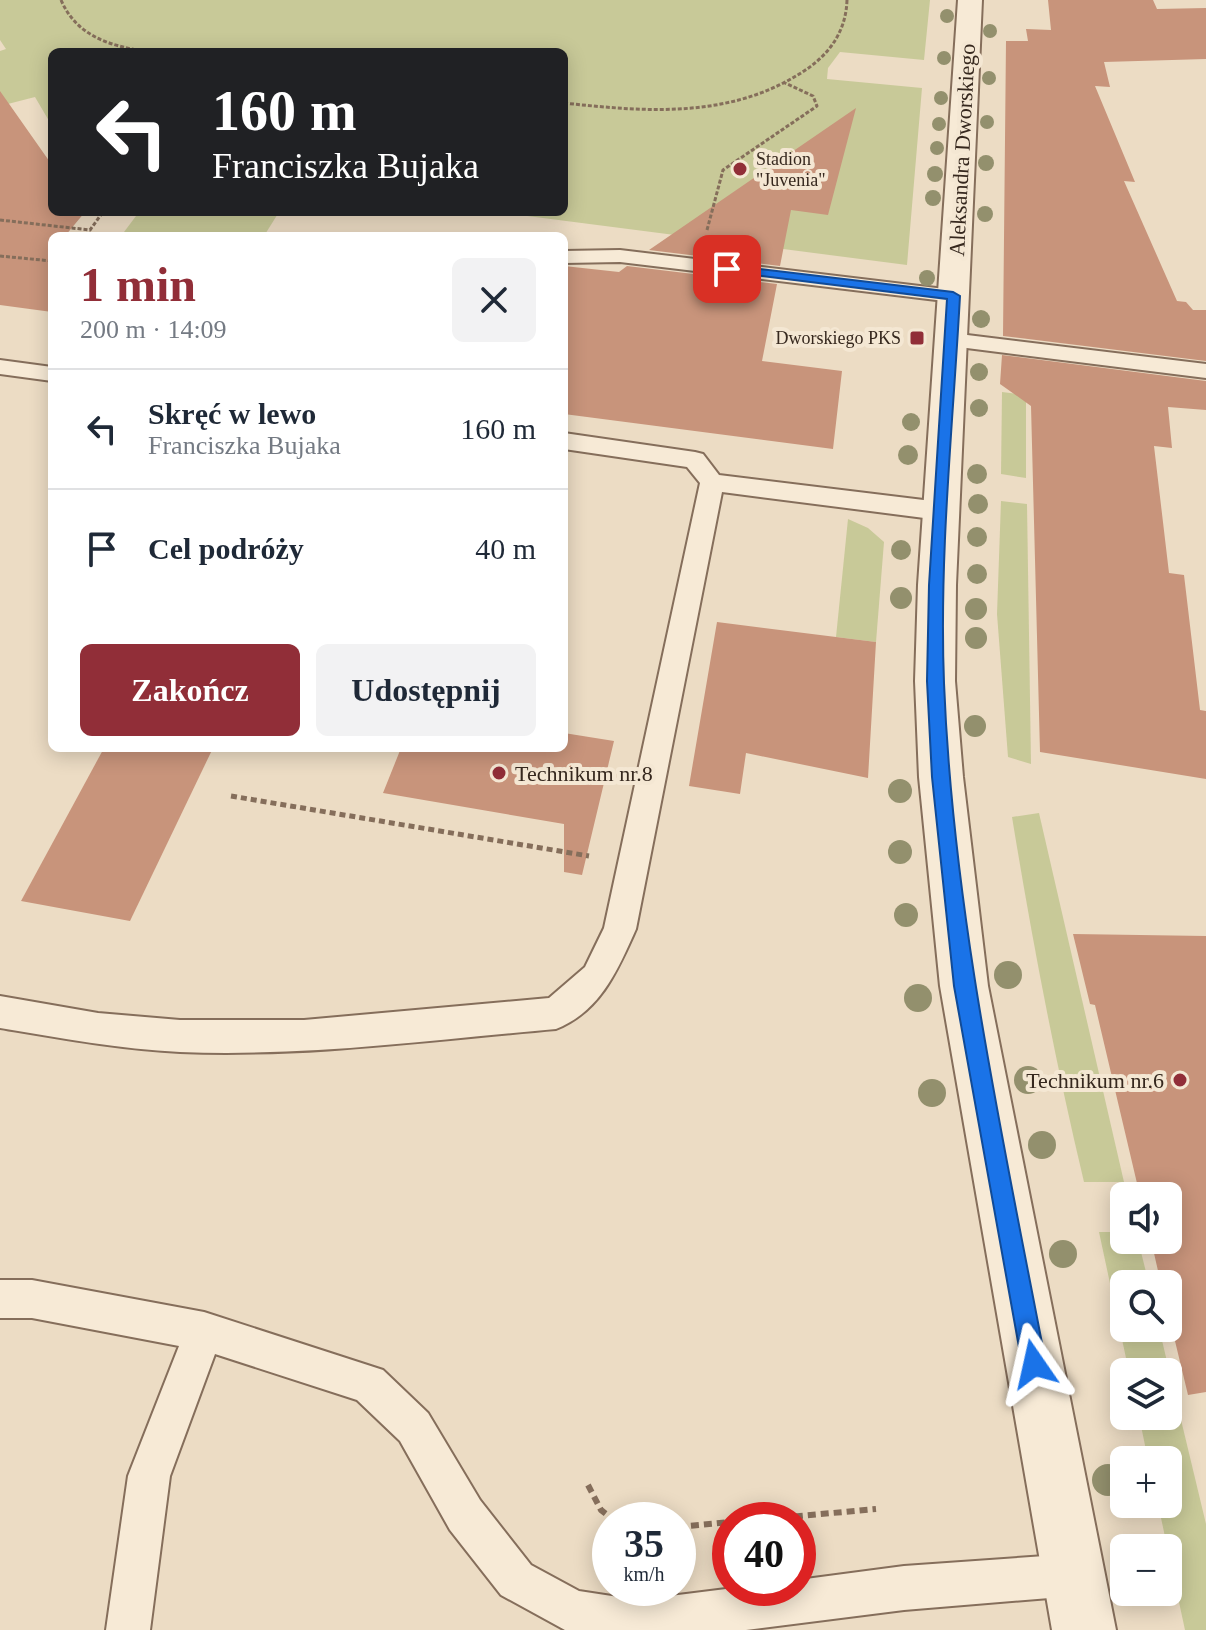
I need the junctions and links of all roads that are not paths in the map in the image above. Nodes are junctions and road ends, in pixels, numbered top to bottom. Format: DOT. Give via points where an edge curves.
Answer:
graph roads {
  1 [pos="970,0"];
  2 [pos="568,257"];
  3 [pos="953,296"];
  4 [pos="951,340"];
  5 [pos="0,367"];
  6 [pos="1206,371"];
  7 [pos="48,373"];
  8 [pos="568,442"];
  9 [pos="712,482"];
  10 [pos="940,511"];
  11 [pos="0,1012"];
  12 [pos="0,1299"];
  13 [pos="204,1331"];
  14 [pos="1074,1575"];
  15 [pos="128,1630"];
  16 [pos="1084,1630"];
  1 -- 3 [label="street, Aleksandra Dworskiego"];
  2 -- 3 [label="lane" via="620,256"];
  3 -- 4 [label="street, Aleksandra Dworskiego"];
  4 -- 6 [label="lane"];
  4 -- 10 [label="street, Aleksandra Dworskiego"];
  5 -- 7 [label="lane"];
  8 -- 9 [label="lane" via="695,460"];
  9 -- 10 [label="lane"];
  9 -- 11 [label="lane" via="620,929 597,978 556,1013 304,1036 180,1036"];
  10 -- 14 [label="street, Aleksandra Dworskiego" via="935,681 949,874 972,1035"];
  12 -- 13 [label="lane" via="32,1299"];
  13 -- 14 [label="lane" via="369,1384 414,1427 465,1515 516,1580 574,1612 638,1622 904,1588"];
  13 -- 15 [label="lane" via="149,1476"];
  14 -- 16 [label="street, Aleksandra Dworskiego"];
}
